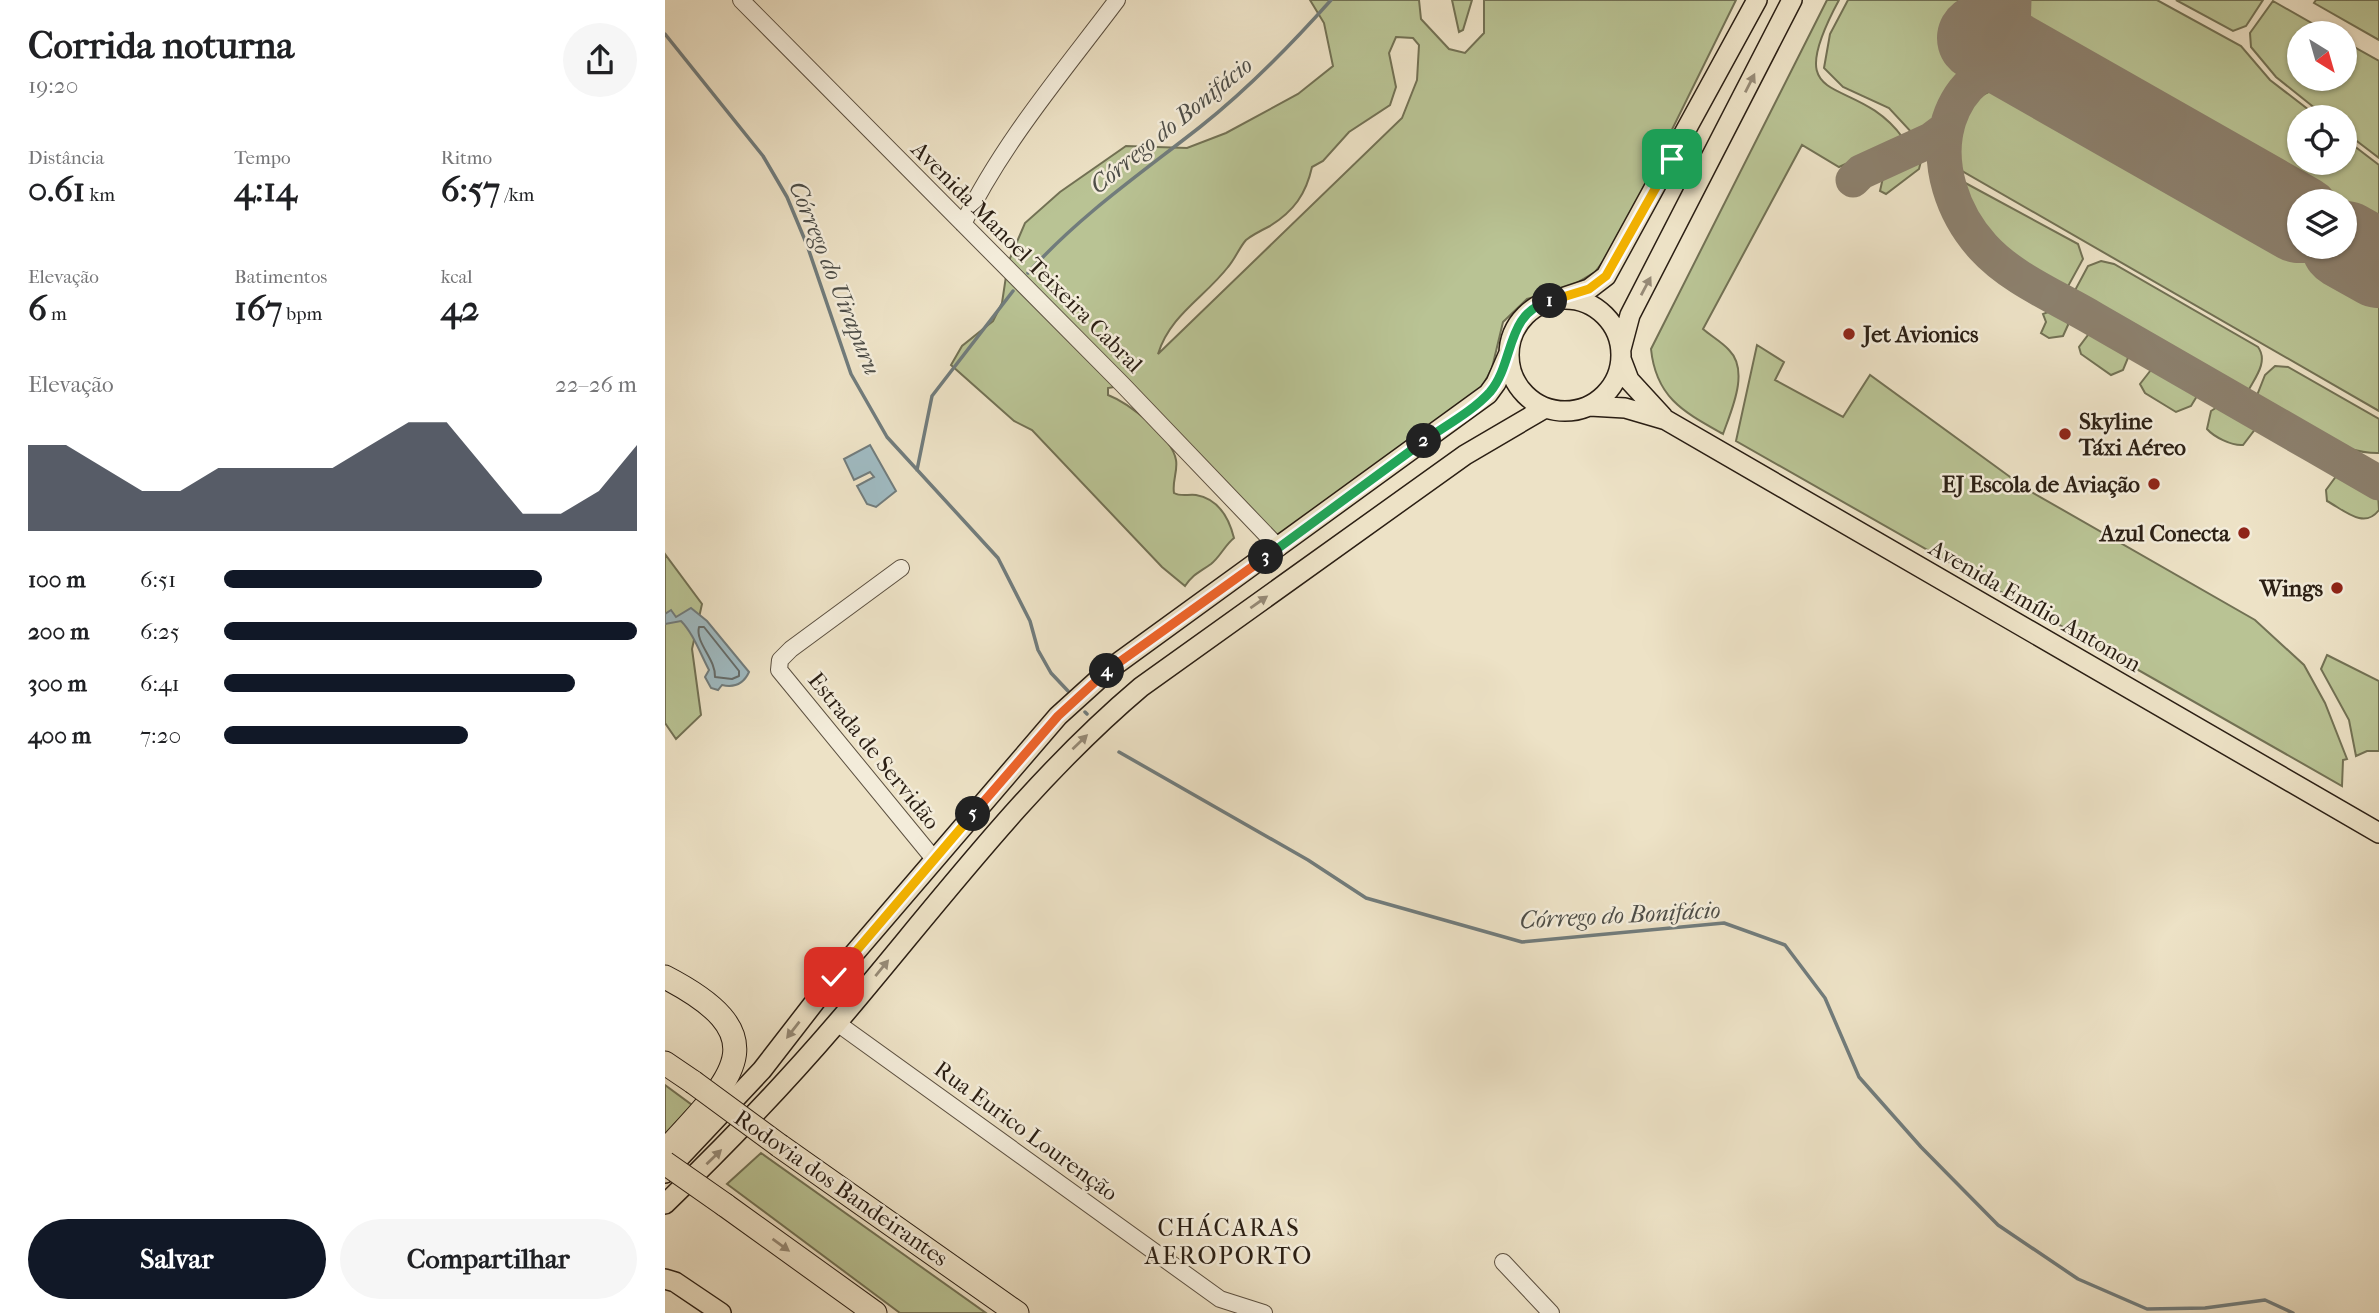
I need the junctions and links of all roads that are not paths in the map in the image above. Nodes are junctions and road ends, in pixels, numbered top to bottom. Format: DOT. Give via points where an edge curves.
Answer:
graph roads {
  1 [pos="741,0"];
  2 [pos="1117,0"];
  3 [pos="1757,0"];
  4 [pos="1792,0"];
  5 [pos="963,224"];
  6 [pos="1559,299"];
  7 [pos="1509,353"];
  8 [pos="1621,354"];
  9 [pos="1590,406"];
  10 [pos="1545,408"];
  11 [pos="1666,420"];
  12 [pos="1279,548"];
  13 [pos="1321,558"];
  14 [pos="901,568"];
  15 [pos="1040,737"];
  16 [pos="999,828"];
  17 [pos="2379,833"];
  18 [pos="934,859"];
  19 [pos="971,860"];
  20 [pos="665,977"];
  21 [pos="837,1023"];
  22 [pos="665,1063"];
  23 [pos="665,1151"];
  24 [pos="665,1163"];
  25 [pos="665,1173"];
  26 [pos="665,1204"];
  27 [pos="1503,1262"];
  28 [pos="668,1276"];
  29 [pos="721,1313"];
  30 [pos="875,1313"];
  31 [pos="1017,1313"];
  32 [pos="1264,1313"];
  33 [pos="1551,1313"];
  1 -- 5 [label="street, Avenida Manoel Teixeira Cabral"];
  2 -- 5 [label="street" via="1004,151"];
  3 -- 6 [label="main road" via="1606,276 1589,289"];
  8 -- 4 [label="main road, one-way" via="1630,315"];
  5 -- 12 [label="street, Avenida Manoel Teixeira Cabral"];
  6 -- 7 [label="main road" via="1530,311 1512,337"];
  6 -- 8 [label="main road" via="1593,306 1607,317 1617,331"];
  7 -- 10 [label="main road" via="1510,370 1518,386"];
  7 -- 12 [label="main road" via="1488,394"];
  8 -- 9 [label="main road" via="1612,386"];
  8 -- 11 [label="main road" via="1629,380"];
  9 -- 10 [label="main road" via="1567,411"];
  9 -- 11 [label="main road" via="1625,408"];
  10 -- 13 [label="main road" via="1465,455"];
  11 -- 17 [label="main road, Avenida Emílio Antonon"];
  12 -- 13 [label="main road" via="1296,558"];
  12 -- 15 [label="main road" via="1111,667"];
  16 -- 13 [label="main road, one-way" via="1074,748 1142,687"];
  14 -- 18 [label="street, Estrada de Servidão" via="791,649 780,660 779,670"];
  15 -- 16 [label="main road" via="1052,744 1051,756 1007,806"];
  15 -- 18 [label="main road"];
  16 -- 19 [label="main road"];
  18 -- 19 [label="main road" via="948,865"];
  18 -- 25 [label="main road, one-way" via="762,1070"];
  21 -- 19 [label="main road, one-way"];
  20 -- 23 [label="highway" via="724,1018 736,1049 717,1093"];
  26 -- 21 [label="main road, one-way"];
  21 -- 32 [label="street, Rua Eurico Lourenção" via="1220,1299"];
  22 -- 31 [label="highway, Rodovia dos Bandeirantes, bridge"];
  24 -- 30 [label="highway, one-way, bridge"];
  27 -- 33 [label="street"];
  28 -- 29 [label="main road"];
}
